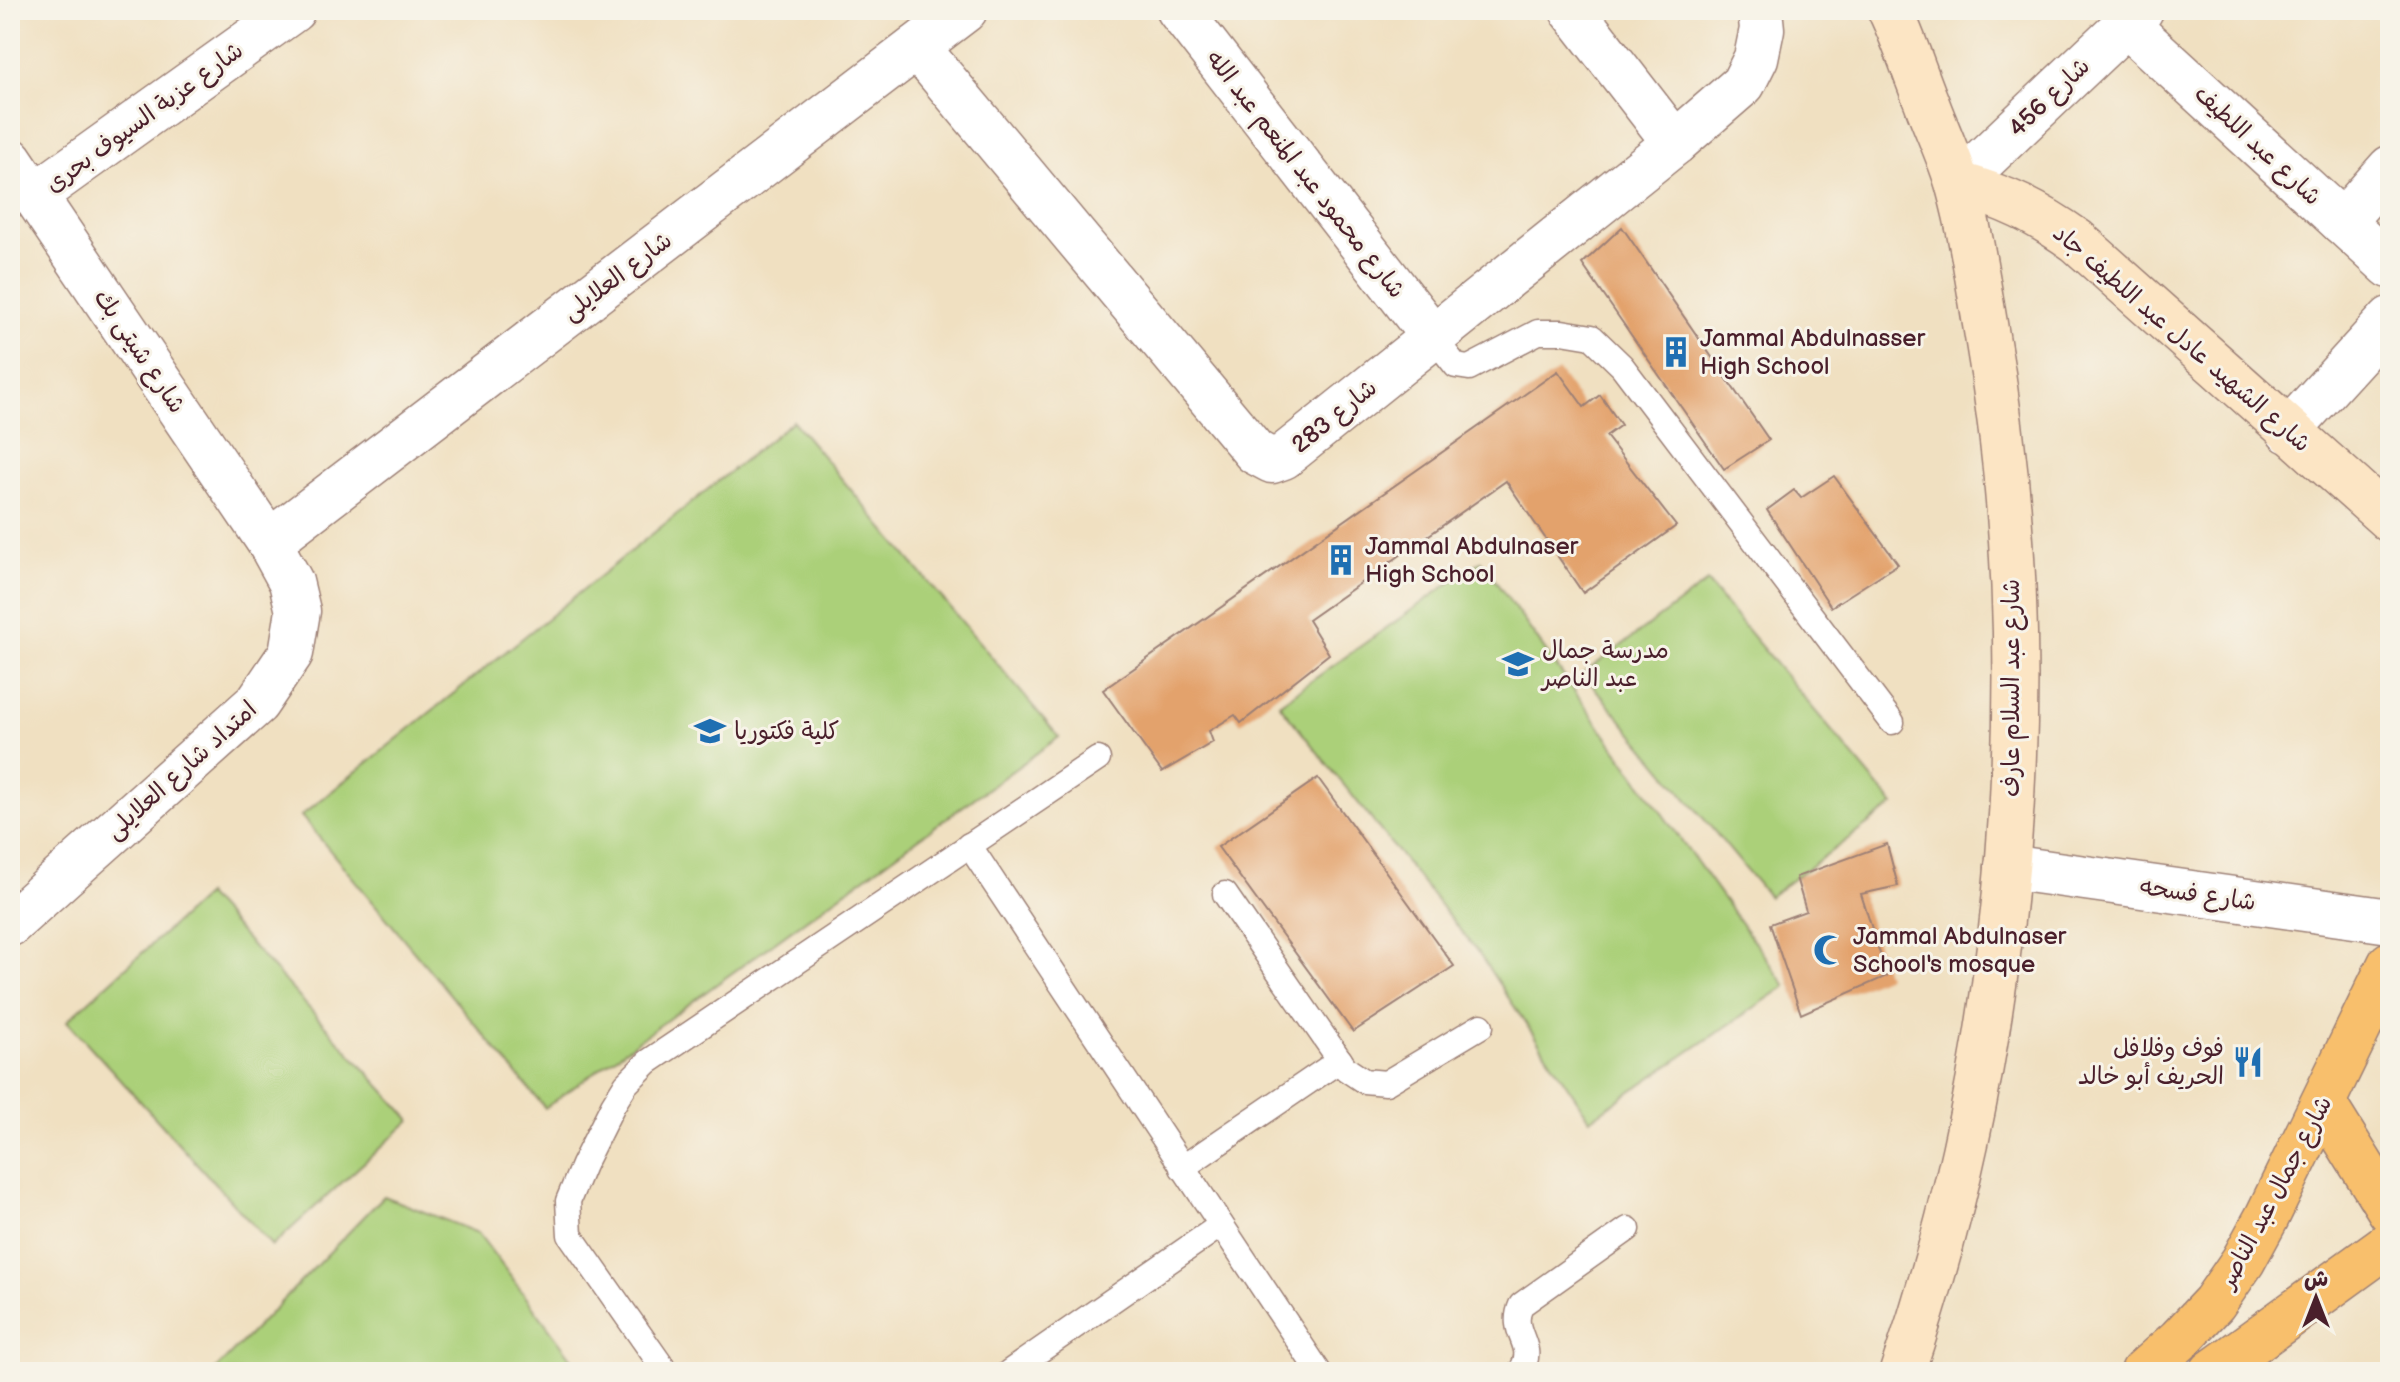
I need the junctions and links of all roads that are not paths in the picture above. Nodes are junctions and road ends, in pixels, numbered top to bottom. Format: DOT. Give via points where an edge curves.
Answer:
graph roads {
  1 [pos="293,10"];
  2 [pos="965,10"];
  3 [pos="1179,10"];
  4 [pos="1572,10"];
  5 [pos="1760,10"];
  6 [pos="1890,10"];
  7 [pos="2134,17"];
  8 [pos="917,47"];
  9 [pos="1675,143"];
  10 [pos="10,159"];
  11 [pos="2390,168"];
  12 [pos="1958,184"];
  13 [pos="35,195"];
  14 [pos="2342,222"];
  15 [pos="2390,266"];
  16 [pos="2390,319"];
  17 [pos="1433,337"];
  18 [pos="2288,431"];
  19 [pos="2390,520"];
  20 [pos="269,542"];
  21 [pos="1892,722"];
  22 [pos="1098,759"];
  23 [pos="969,845"];
  24 [pos="2007,867"];
  25 [pos="1225,894"];
  26 [pos="2390,921"];
  27 [pos="10,924"];
  28 [pos="2386,979"];
  29 [pos="1481,1026"];
  30 [pos="1340,1060"];
  31 [pos="2323,1103"];
  32 [pos="1182,1168"];
  33 [pos="2390,1211"];
  34 [pos="1221,1225"];
  35 [pos="1628,1229"];
  36 [pos="2390,1243"];
  37 [pos="666,1372"];
  38 [pos="1009,1372"];
  39 [pos="1319,1372"];
  40 [pos="1520,1372"];
  41 [pos="1902,1372"];
  42 [pos="2143,1372"];
  43 [pos="2212,1372"];
  1 -- 13 [label="street, شارع عزبة السيوف بحرى"];
  2 -- 8 [label="street, شارع العلايلى"];
  3 -- 17 [label="street, شارع محمود عبد المنعم عبد الله"];
  4 -- 9 [label="street"];
  5 -- 9 [label="street, شارع 283" via="1756,58 1743,84"];
  6 -- 12 [label="street, شارع عبد السلام عارف"];
  7 -- 12 [label="street, شارع 456"];
  7 -- 14 [label="street, شارع عبد اللطيف"];
  8 -- 17 [label="street, شارع 283" via="1263,458 1283,457"];
  8 -- 20 [label="street, شارع العلايلى"];
  9 -- 17 [label="street, شارع 283"];
  10 -- 13 [label="street, شارع شيتى بك"];
  11 -- 14 [label="street"];
  12 -- 18 [label="street, شارع الشهيد عادل عبد اللطيف جاد" via="2040,215 2077,241"];
  12 -- 24 [label="street, شارع عبد السلام عارف" via="1994,374 2008,497 2015,744"];
  13 -- 20 [label="street, شارع شيتى بك"];
  14 -- 15 [label="street, شارع عبد اللطيف"];
  16 -- 18 [label="street"];
  17 -- 21 [label="lane" via="1456,366 1469,368 1538,332 1592,337 1622,366"];
  18 -- 19 [label="street, شارع الشهيد عادل عبد اللطيف جاد"];
  20 -- 27 [label="street, امتداد شارع العلايلى" via="291,582 298,611 291,653 257,703"];
  22 -- 23 [label="lane"];
  23 -- 32 [label="lane"];
  23 -- 37 [label="lane" via="648,1062 613,1105 568,1201 570,1235"];
  24 -- 26 [label="street, شارع فسحه"];
  24 -- 41 [label="street, شارع عبد السلام عارف" via="1993,995 1970,1120 1941,1244"];
  25 -- 30 [label="lane"];
  28 -- 31 [label="main road, شارع جمال عبد الناصر"];
  29 -- 30 [label="lane" via="1386,1083 1364,1081"];
  30 -- 32 [label="lane"];
  31 -- 33 [label="main road"];
  31 -- 42 [label="main road, شارع جمال عبد الناصر" via="2243,1261 2214,1303"];
  32 -- 34 [label="lane"];
  34 -- 38 [label="lane"];
  34 -- 39 [label="lane"];
  35 -- 40 [label="lane" via="1521,1305 1516,1317 1527,1361"];
  36 -- 43 [label="main road"];
}
